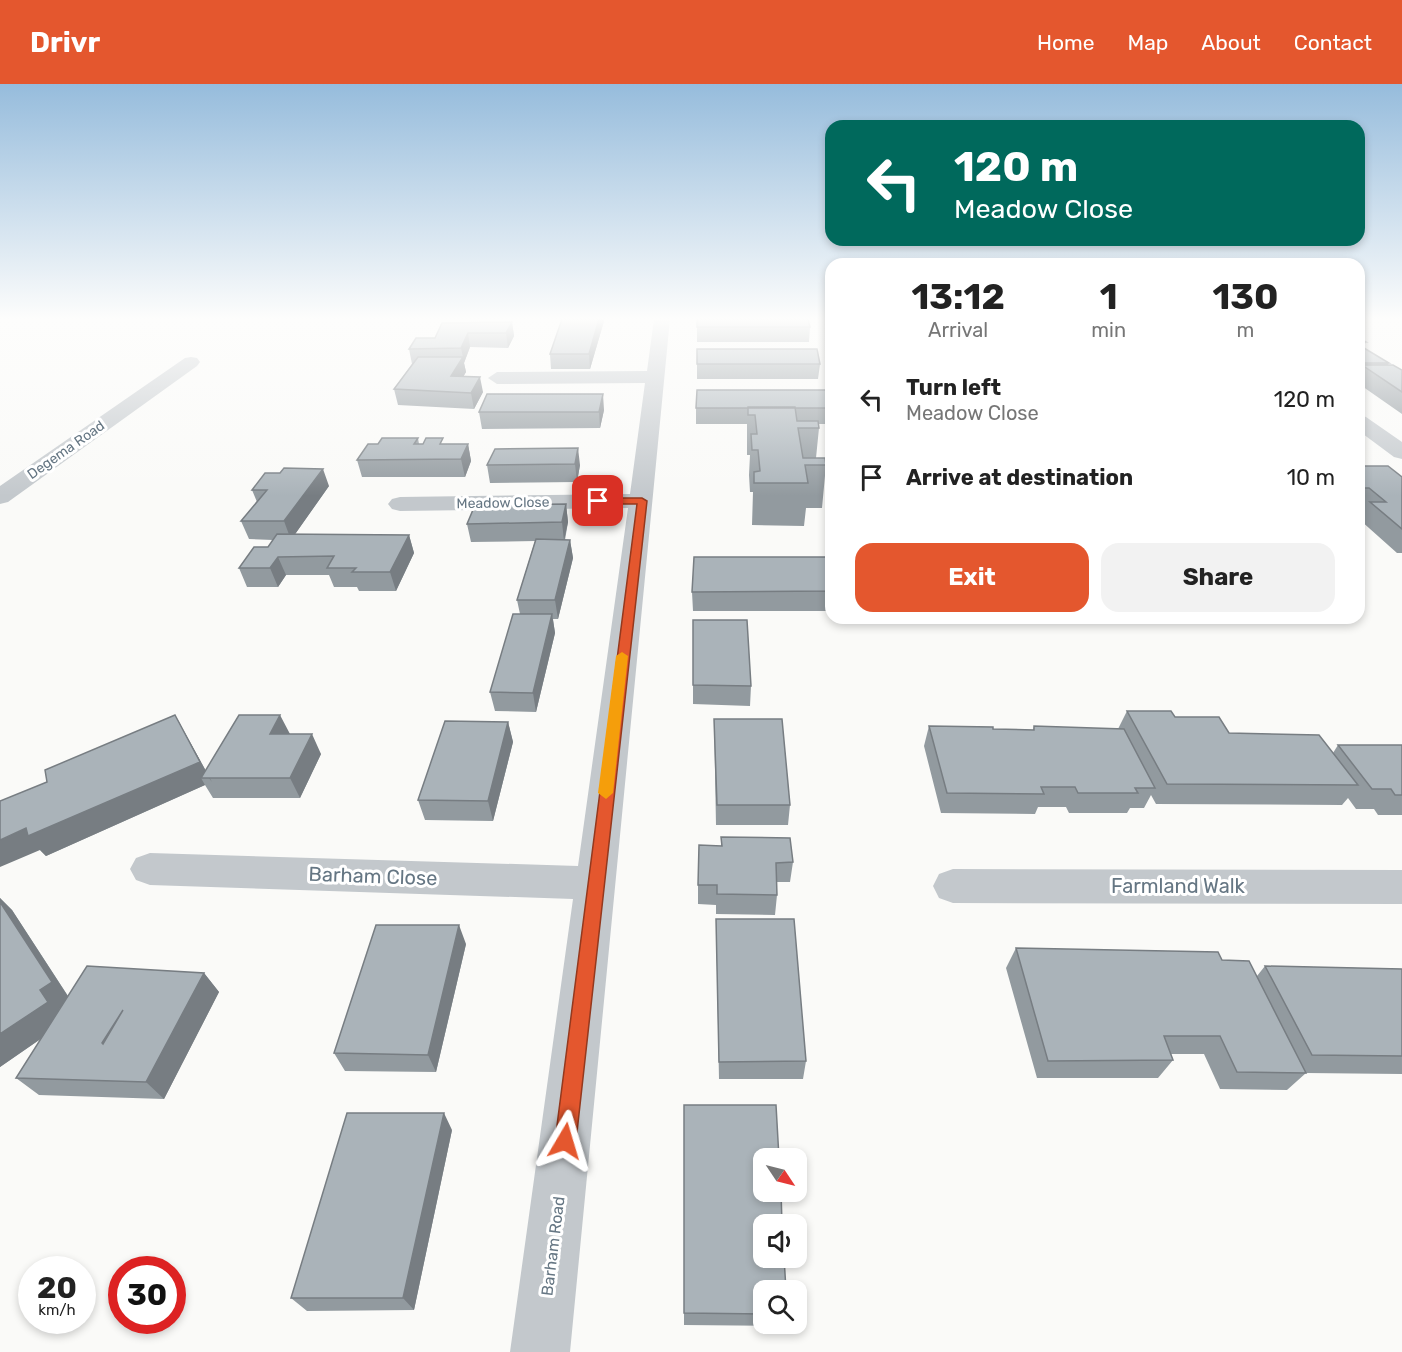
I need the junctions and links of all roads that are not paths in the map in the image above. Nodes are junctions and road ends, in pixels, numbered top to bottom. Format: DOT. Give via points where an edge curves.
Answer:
graph roads {
  1 [pos="168,378"];
  2 [pos="654,378"];
  3 [pos="1365,428"];
  4 [pos="1398,465"];
  5 [pos="4,491"];
  6 [pos="642,501"];
  7 [pos="400,504"];
  8 [pos="150,869"];
  9 [pos="595,883"];
  10 [pos="953,885"];
  11 [pos="1402,887"];
  12 [pos="540,1352"];
  1 -- 5 [label="street, Degema Road"];
  2 -- 6 [label="street, Barham Road"];
  3 -- 4 [label="street"];
  6 -- 7 [label="street, Meadow Close"];
  6 -- 9 [label="street, Barham Road"];
  8 -- 9 [label="street, Barham Close"];
  9 -- 12 [label="street, Barham Road"];
  10 -- 11 [label="street, Farmland Walk"];
}
